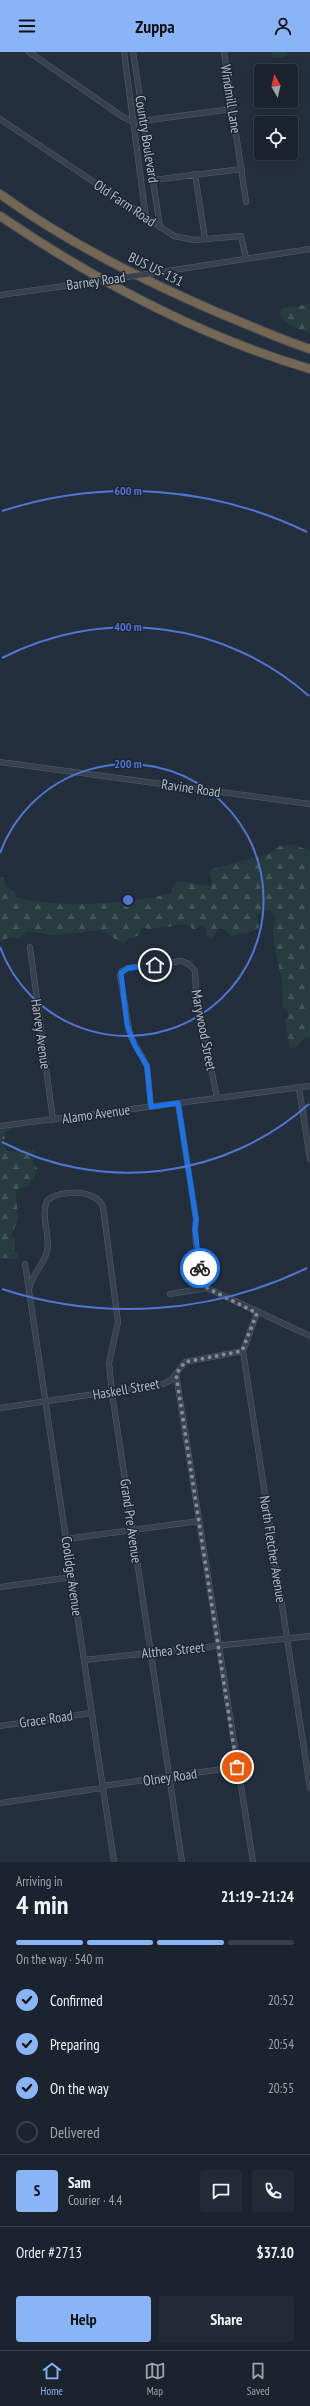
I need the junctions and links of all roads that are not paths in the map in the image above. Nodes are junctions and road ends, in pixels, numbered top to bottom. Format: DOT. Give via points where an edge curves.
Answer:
graph roads {
  1 [pos="29,52"];
  2 [pos="124,52"];
  3 [pos="133,52"];
  4 [pos="224,52"];
  5 [pos="232,109"];
  6 [pos="0,119"];
  7 [pos="144,121"];
  8 [pos="134,122"];
  9 [pos="242,169"];
  10 [pos="196,174"];
  11 [pos="153,180"];
  12 [pos="0,194"];
  13 [pos="246,202"];
  14 [pos="0,216"];
  15 [pos="146,218"];
  16 [pos="160,227"];
  17 [pos="205,239"];
  18 [pos="310,249"];
  19 [pos="246,258"];
  20 [pos="0,295"];
  21 [pos="310,349"];
  22 [pos="310,369"];
  23 [pos="0,762"];
  24 [pos="310,804"];
  25 [pos="30,947"];
  26 [pos="310,1086"];
  27 [pos="299,1088"];
  28 [pos="217,1098"];
  29 [pos="178,1103"];
  30 [pos="151,1107"];
  31 [pos="53,1120"];
  32 [pos="0,1126"];
  33 [pos="310,1159"];
  34 [pos="25,1264"];
  35 [pos="207,1288"];
  36 [pos="29,1290"];
  37 [pos="170,1294"];
  38 [pos="257,1313"];
  39 [pos="310,1336"];
  40 [pos="242,1351"];
  41 [pos="176,1374"];
  42 [pos="112,1393"];
  43 [pos="45,1402"];
  44 [pos="0,1408"];
  45 [pos="199,1521"];
  46 [pos="132,1530"];
  47 [pos="66,1539"];
  48 [pos="72,1577"];
  49 [pos="0,1587"];
  50 [pos="310,1636"];
  51 [pos="286,1638"];
  52 [pos="218,1645"];
  53 [pos="151,1652"];
  54 [pos="84,1660"];
  55 [pos="91,1713"];
  56 [pos="0,1726"];
  57 [pos="237,1767"];
  58 [pos="170,1777"];
  59 [pos="102,1787"];
  60 [pos="310,1788"];
  61 [pos="0,1803"];
  62 [pos="114,1862"];
  63 [pos="182,1862"];
  64 [pos="253,1862"];
  1 -- 8 [label="street"];
  2 -- 8 [label="street, Country Boulevard"];
  3 -- 7 [label="street, Country Boulevard"];
  4 -- 5 [label="street, Windmill Lane"];
  5 -- 7 [label="street"];
  5 -- 9 [label="street, Windmill Lane"];
  6 -- 15 [label="street, Old Farm Road"];
  7 -- 8 [label="street"];
  7 -- 11 [label="street, Country Boulevard"];
  8 -- 15 [label="street, Country Boulevard"];
  9 -- 10 [label="street"];
  9 -- 13 [label="street, Windmill Lane"];
  10 -- 11 [label="street"];
  10 -- 17 [label="street"];
  11 -- 16 [label="street, Country Boulevard"];
  12 -- 21 [label="highway, BUS US-131" via="32,217 106,260 182,297"];
  14 -- 22 [label="highway" via="38,242 163,312 234,342"];
  15 -- 16 [label="street, Old Farm Road"];
  16 -- 17 [label="street, Old Farm Road" via="181,239"];
  17 -- 19 [label="street, Old Farm Road" via="240,236"];
  18 -- 19 [label="street, Barney Road"];
  19 -- 20 [label="street, Barney Road, bridge"];
  23 -- 24 [label="street, Ravine Road"];
  25 -- 31 [label="street, Harvey Avenue"];
  26 -- 27 [label="street, Alamo Avenue"];
  27 -- 28 [label="street, Alamo Avenue"];
  27 -- 33 [label="street"];
  28 -- 29 [label="street, Alamo Avenue"];
  28 -- 30 [label="street, Marywood Street" via="196,993 195,972 189,964 181,961 128,968 121,973 127,1025 135,1046 147,1066"];
  29 -- 30 [label="street, Alamo Avenue"];
  29 -- 35 [label="street" via="202,1277"];
  30 -- 31 [label="street, Alamo Avenue"];
  31 -- 32 [label="street, Alamo Avenue"];
  34 -- 36 [label="street, Coolidge Avenue"];
  35 -- 37 [label="street"];
  35 -- 38 [label="street"];
  36 -- 42 [label="street, Grand Pre Avenue" via="31,1279 47,1251 44,1212 47,1202 53,1196 83,1193 97,1197 103,1207 118,1322 109,1363"];
  36 -- 43 [label="street, Coolidge Avenue"];
  38 -- 39 [label="street"];
  38 -- 40 [label="street"];
  40 -- 41 [label="street, Haskell Street" via="185,1362"];
  40 -- 51 [label="street, North Fletcher Avenue"];
  41 -- 42 [label="street, Haskell Street" via="163,1384"];
  41 -- 45 [label="street"];
  42 -- 43 [label="street, Haskell Street"];
  42 -- 46 [label="street, Grand Pre Avenue"];
  43 -- 44 [label="street, Haskell Street"];
  43 -- 47 [label="street, Coolidge Avenue"];
  45 -- 46 [label="street"];
  45 -- 52 [label="street"];
  46 -- 47 [label="street"];
  46 -- 53 [label="street, Grand Pre Avenue"];
  47 -- 48 [label="street, Coolidge Avenue"];
  48 -- 49 [label="street"];
  48 -- 54 [label="street, Coolidge Avenue"];
  50 -- 51 [label="street, Althea Street"];
  51 -- 52 [label="street, Althea Street"];
  51 -- 60 [label="street, North Fletcher Avenue"];
  52 -- 53 [label="street, Althea Street"];
  52 -- 57 [label="street"];
  53 -- 54 [label="street, Althea Street"];
  53 -- 58 [label="street, Grand Pre Avenue"];
  54 -- 55 [label="street, Coolidge Avenue"];
  55 -- 56 [label="street, Grace Road"];
  55 -- 59 [label="street, Coolidge Avenue"];
  57 -- 58 [label="street, Olney Road"];
  57 -- 64 [label="street"];
  58 -- 59 [label="street, Olney Road"];
  58 -- 63 [label="street, Grand Pre Avenue"];
  59 -- 61 [label="street, Olney Road"];
  59 -- 62 [label="street, Coolidge Avenue"];
}
